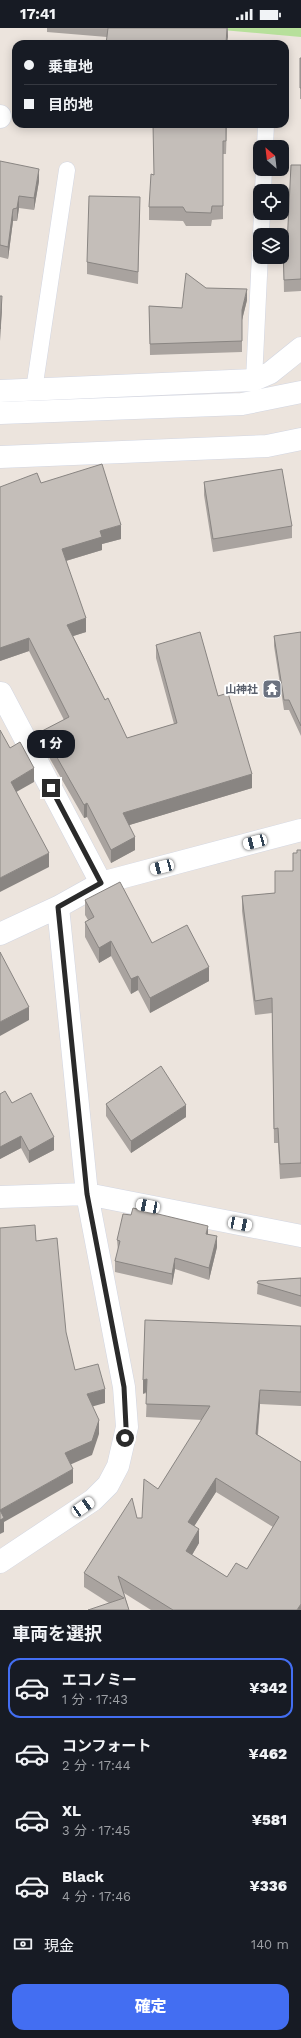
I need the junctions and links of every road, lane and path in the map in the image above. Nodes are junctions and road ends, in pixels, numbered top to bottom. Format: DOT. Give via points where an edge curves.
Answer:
graph roads {
  1 [pos="266,128"];
  2 [pos="265,140"];
  3 [pos="67,170"];
  4 [pos="260,264"];
  5 [pos="301,348"];
  6 [pos="254,380"];
  7 [pos="34,390"];
  8 [pos="0,391"];
  9 [pos="301,392"];
  10 [pos="0,413"];
  11 [pos="301,440"];
  12 [pos="0,457"];
  13 [pos="1,693"];
  14 [pos="301,830"];
  15 [pos="101,883"];
  16 [pos="58,907"];
  17 [pos="0,934"];
  18 [pos="87,1194"];
  19 [pos="0,1197"];
  20 [pos="301,1236"];
  21 [pos="0,1562"];
  1 -- 2 [label="lane"];
  3 -- 7 [label="lane"];
  4 -- 6 [label="lane"];
  5 -- 6 [label="street" via="270,373"];
  6 -- 7 [label="street"];
  7 -- 8 [label="street"];
  9 -- 10 [label="street" via="242,404"];
  11 -- 12 [label="street" via="267,446"];
  13 -- 15 [label="street"];
  14 -- 15 [label="street"];
  15 -- 16 [label="street"];
  16 -- 17 [label="street"];
  16 -- 18 [label="street"];
  18 -- 19 [label="street"];
  18 -- 20 [label="street"];
  18 -- 21 [label="street" via="124,1387 126,1427 123,1448 118,1466 108,1485 93,1500"];
}
